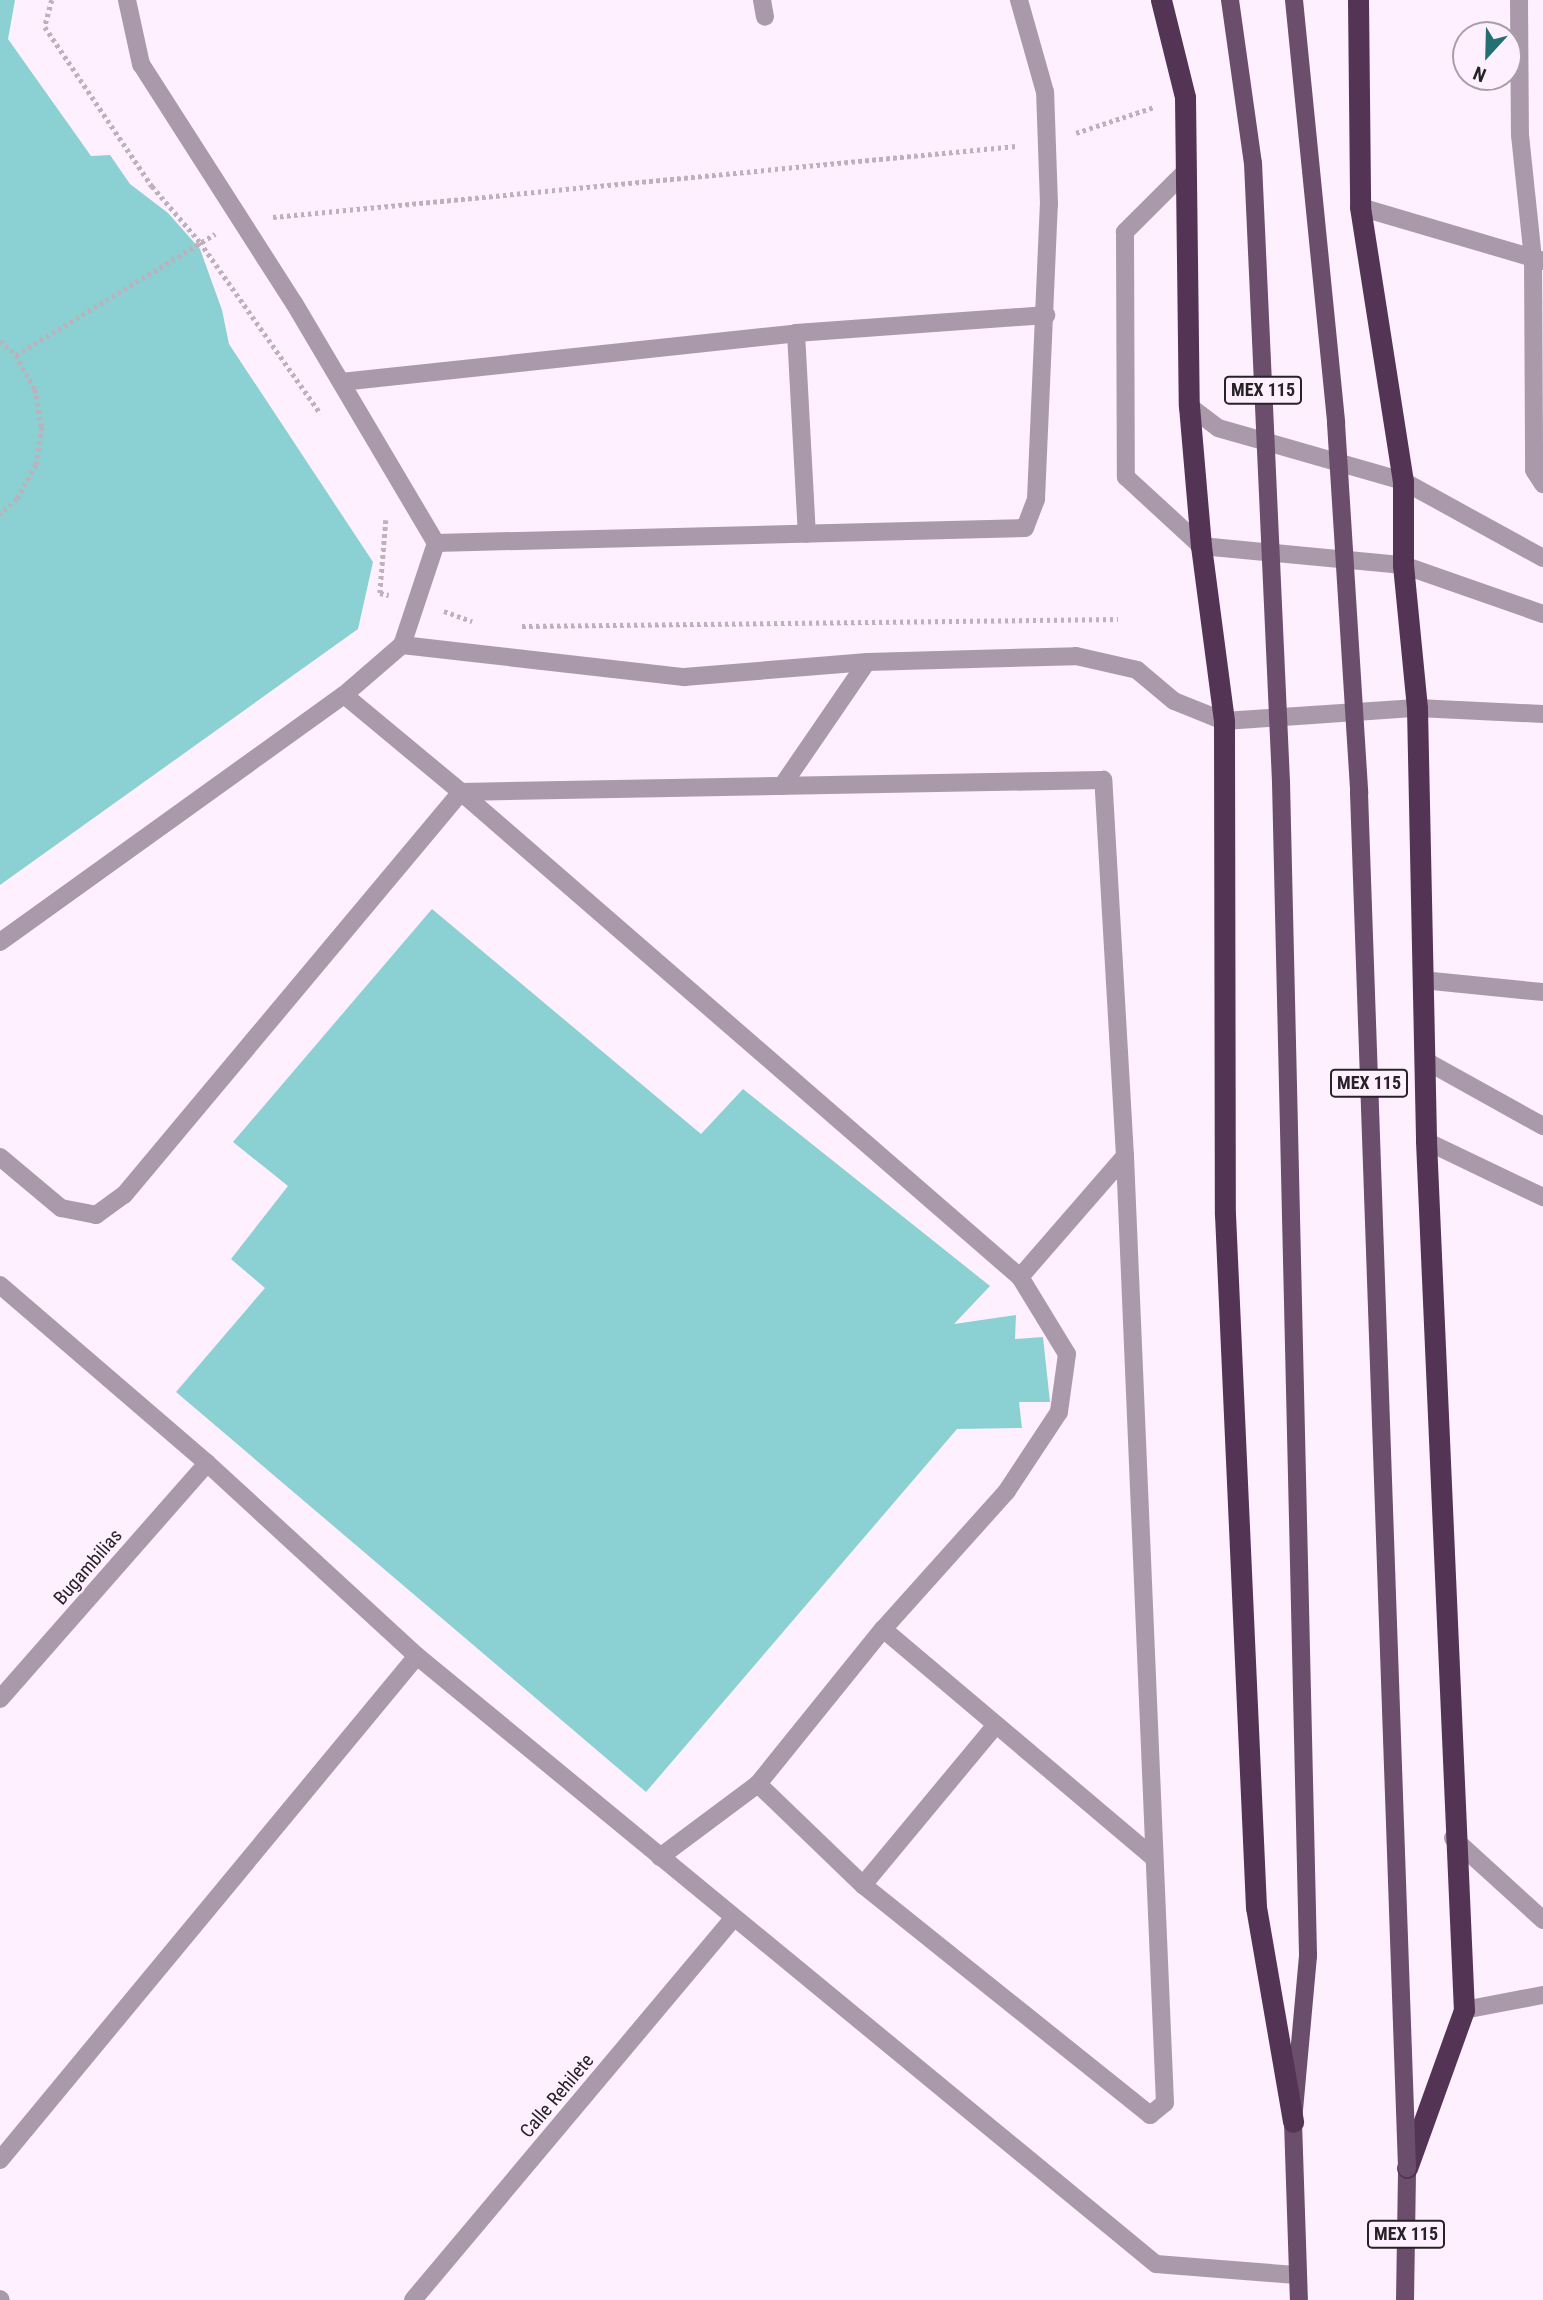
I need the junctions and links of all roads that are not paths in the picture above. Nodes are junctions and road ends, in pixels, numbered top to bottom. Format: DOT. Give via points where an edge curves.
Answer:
graph roads {
  1 [pos="127,0"];
  2 [pos="1019,0"];
  3 [pos="1161,0"];
  4 [pos="1230,0"];
  5 [pos="1294,0"];
  6 [pos="1358,0"];
  7 [pos="1518,0"];
  8 [pos="1187,170"];
  9 [pos="1360,207"];
  10 [pos="1538,259"];
  11 [pos="1046,315"];
  12 [pos="796,333"];
  13 [pos="341,382"];
  14 [pos="1189,406"];
  15 [pos="1404,481"];
  16 [pos="1543,484"];
  17 [pos="807,534"];
  18 [pos="436,543"];
  19 [pos="1201,546"];
  20 [pos="1543,558"];
  21 [pos="1403,565"];
  22 [pos="1543,614"];
  23 [pos="402,645"];
  24 [pos="867,662"];
  25 [pos="344,695"];
  26 [pos="1417,708"];
  27 [pos="1543,714"];
  28 [pos="1224,721"];
  29 [pos="782,786"];
  30 [pos="461,792"];
  31 [pos="0,942"];
  32 [pos="1422,981"];
  33 [pos="1543,992"];
  34 [pos="1426,1061"];
  35 [pos="1543,1126"];
  36 [pos="1426,1141"];
  37 [pos="1125,1156"];
  38 [pos="0,1157"];
  39 [pos="1543,1197"];
  40 [pos="1020,1277"];
  41 [pos="0,1285"];
  42 [pos="207,1463"];
  43 [pos="883,1629"];
  44 [pos="417,1656"];
  45 [pos="0,1699"];
  46 [pos="996,1725"];
  47 [pos="758,1784"];
  48 [pos="1453,1838"];
  49 [pos="660,1857"];
  50 [pos="1154,1858"];
  51 [pos="863,1885"];
  52 [pos="733,1919"];
  53 [pos="1543,1920"];
  54 [pos="1543,1995"];
  55 [pos="1464,2010"];
  56 [pos="1293,2122"];
  57 [pos="0,2160"];
  58 [pos="1407,2168"];
  59 [pos="1296,2274"];
  60 [pos="412,2300"];
  61 [pos="1299,2300"];
  62 [pos="1405,2300"];
  1 -- 13 [label="street" via="141,65"];
  2 -- 11 [label="street" via="1045,92"];
  3 -- 8 [label="highway" via="1185,96"];
  4 -- 56 [label="main road, MEX 115, bridge" via="1253,163 1281,782 1308,1956"];
  5 -- 58 [label="main road, MEX 115, bridge" via="1336,423 1359,793"];
  6 -- 9 [label="highway"];
  7 -- 10 [label="street" via="1520,135"];
  8 -- 14 [label="highway"];
  8 -- 19 [label="street" via="1125,232 1126,477"];
  9 -- 10 [label="street"];
  9 -- 15 [label="highway"];
  10 -- 16 [label="street" via="1534,470"];
  11 -- 12 [label="street"];
  11 -- 17 [label="street" via="1037,499 1026,528"];
  12 -- 13 [label="street"];
  12 -- 17 [label="street"];
  13 -- 18 [label="street"];
  14 -- 15 [label="street" via="1218,428"];
  14 -- 19 [label="highway"];
  15 -- 20 [label="street"];
  15 -- 21 [label="highway"];
  17 -- 18 [label="street"];
  18 -- 23 [label="street"];
  19 -- 21 [label="street"];
  19 -- 28 [label="highway"];
  21 -- 22 [label="street"];
  21 -- 26 [label="highway"];
  23 -- 24 [label="street" via="684,677"];
  23 -- 25 [label="street"];
  24 -- 28 [label="street" via="1076,656 1137,670 1174,701"];
  24 -- 29 [label="street"];
  25 -- 30 [label="street"];
  25 -- 31 [label="street"];
  26 -- 27 [label="street"];
  26 -- 28 [label="street"];
  26 -- 32 [label="highway"];
  28 -- 56 [label="highway" via="1225,1214 1255,1894"];
  29 -- 30 [label="street"];
  29 -- 37 [label="street" via="1103,780"];
  30 -- 38 [label="street" via="124,1195 96,1215 61,1208"];
  30 -- 40 [label="street"];
  32 -- 33 [label="street"];
  32 -- 34 [label="highway"];
  34 -- 35 [label="street"];
  34 -- 36 [label="highway"];
  36 -- 39 [label="street"];
  36 -- 48 [label="highway"];
  37 -- 40 [label="street"];
  37 -- 50 [label="street"];
  40 -- 43 [label="street" via="1067,1354 1059,1412 1007,1492"];
  41 -- 42 [label="street"];
  42 -- 44 [label="street"];
  42 -- 45 [label="street, Bugambilias"];
  43 -- 46 [label="street"];
  43 -- 47 [label="street"];
  44 -- 49 [label="street"];
  44 -- 57 [label="street"];
  46 -- 50 [label="street"];
  46 -- 51 [label="street"];
  47 -- 49 [label="street"];
  47 -- 51 [label="street"];
  48 -- 53 [label="street"];
  48 -- 55 [label="highway"];
  49 -- 52 [label="street"];
  50 -- 51 [label="street" via="1165,2103 1150,2115"];
  52 -- 59 [label="street" via="1156,2264"];
  52 -- 60 [label="street, Calle Rehilete"];
  54 -- 55 [label="street"];
  55 -- 58 [label="highway"];
  56 -- 59 [label="main road, MEX 115"];
  58 -- 62 [label="main road, MEX 115"];
  59 -- 61 [label="main road, MEX 115"];
}
